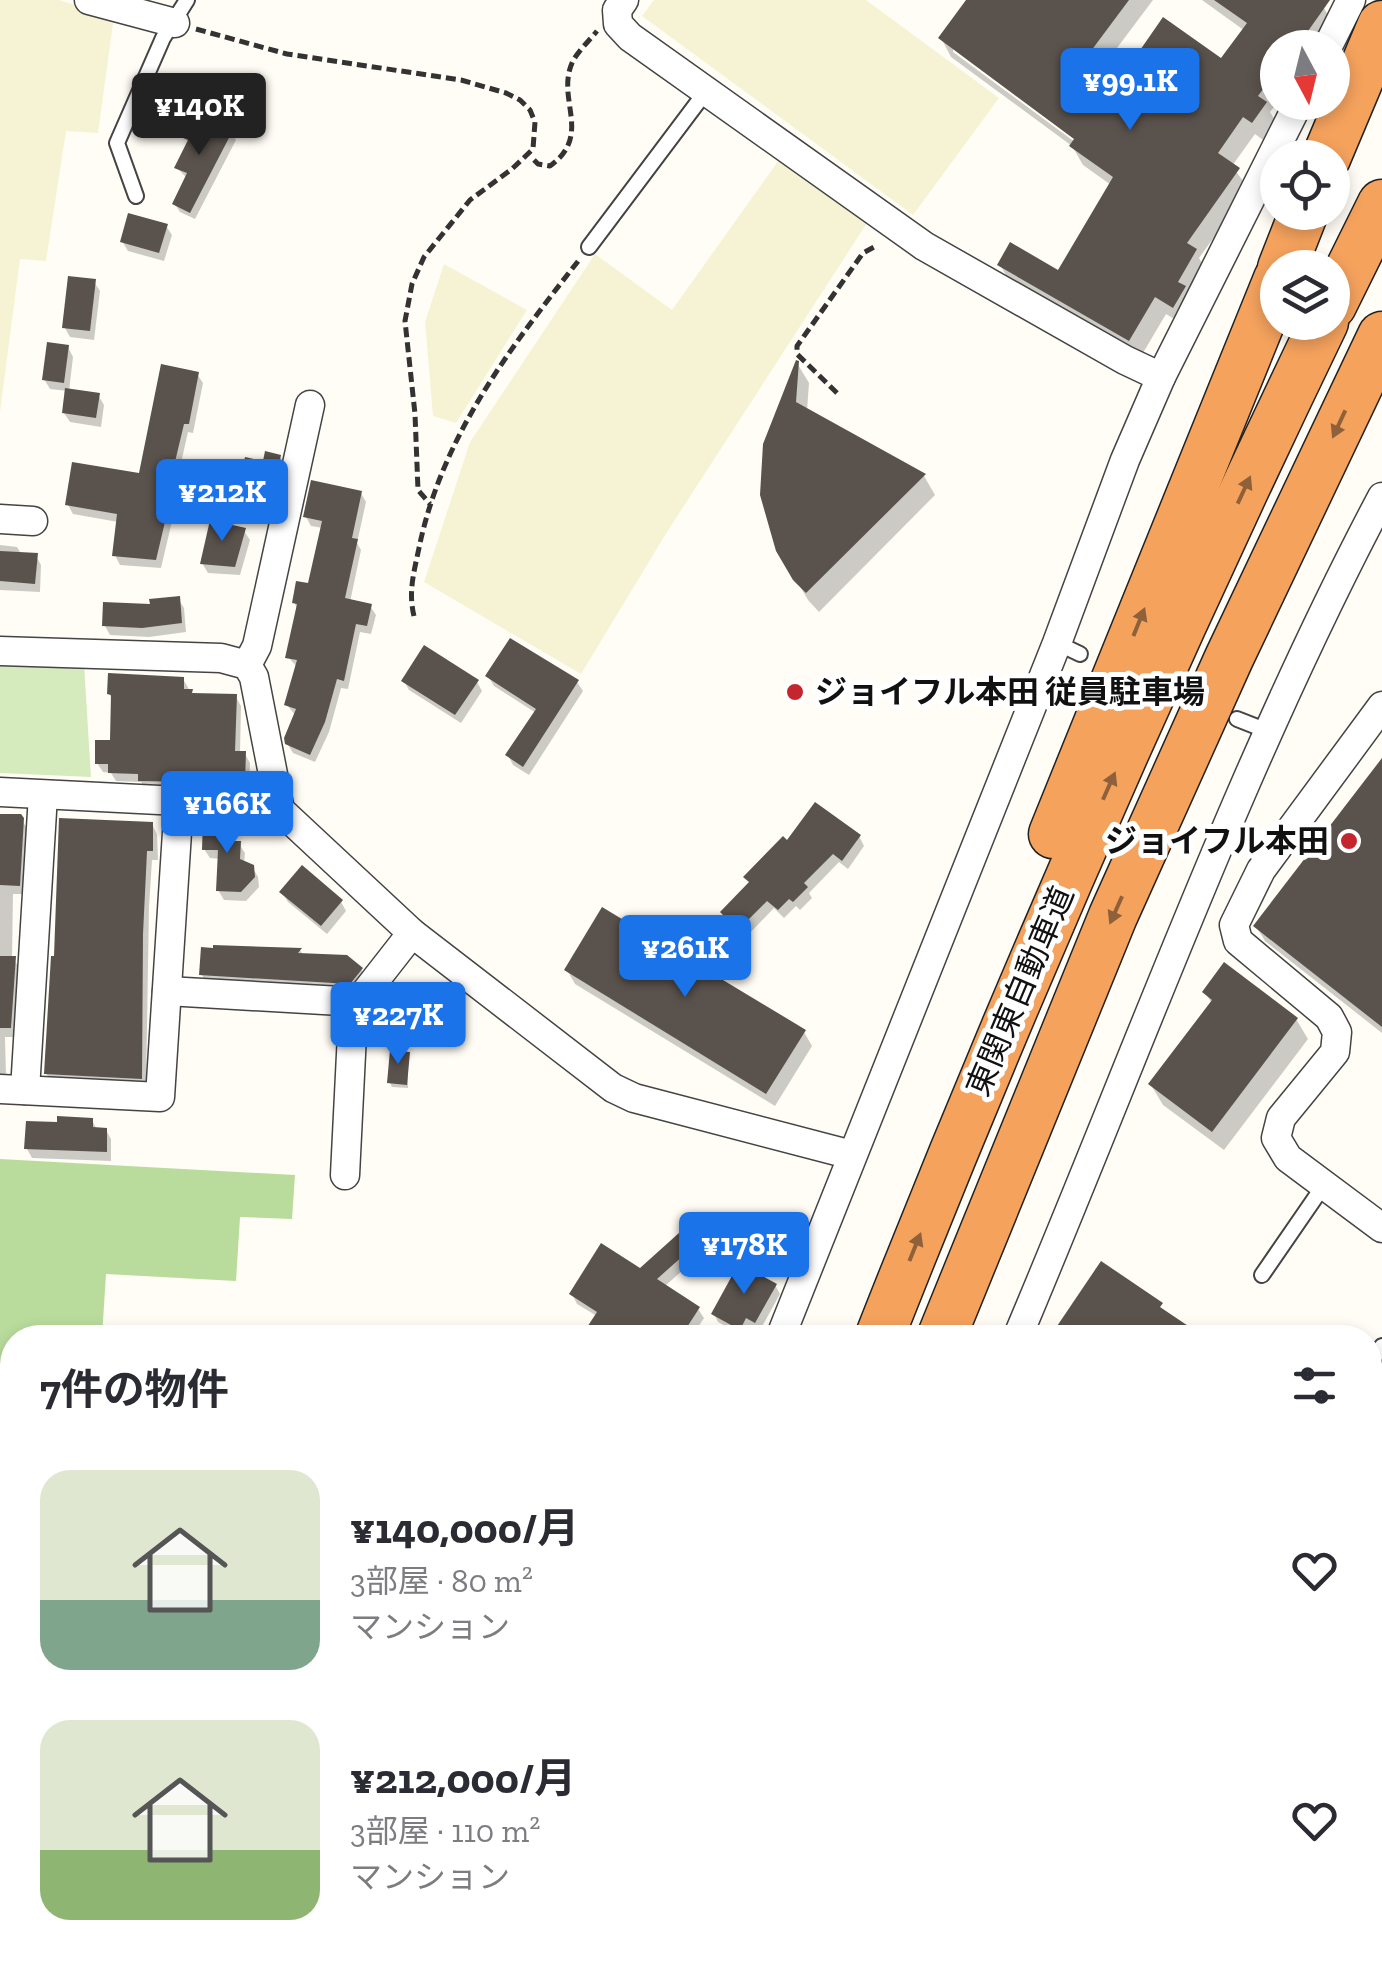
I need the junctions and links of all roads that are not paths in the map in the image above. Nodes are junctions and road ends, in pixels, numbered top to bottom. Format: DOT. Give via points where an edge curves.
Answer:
graph roads {
  1 [pos="90,0"];
  2 [pos="624,0"];
  3 [pos="1351,0"];
  4 [pos="181,11"];
  5 [pos="1382,25"];
  6 [pos="1336,30"];
  7 [pos="707,90"];
  8 [pos="1290,120"];
  9 [pos="1334,140"];
  10 [pos="136,196"];
  11 [pos="1382,204"];
  12 [pos="589,247"];
  13 [pos="1350,269"];
  14 [pos="1260,324"];
  15 [pos="1382,336"];
  16 [pos="1315,340"];
  17 [pos="1161,377"];
  18 [pos="310,405"];
  19 [pos="1382,497"];
  20 [pos="0,519"];
  21 [pos="33,521"];
  22 [pos="0,650"];
  23 [pos="246,665"];
  24 [pos="1382,706"];
  25 [pos="1236,719"];
  26 [pos="1270,732"];
  27 [pos="0,792"];
  28 [pos="42,794"];
  29 [pos="274,795"];
  30 [pos="178,801"];
  31 [pos="412,932"];
  32 [pos="167,991"];
  33 [pos="358,1002"];
  34 [pos="982,1077"];
  35 [pos="13,1090"];
  36 [pos="852,1155"];
  37 [pos="345,1175"];
  38 [pos="1324,1184"];
  39 [pos="1382,1228"];
  40 [pos="1262,1275"];
  41 [pos="785,1325"];
  42 [pos="884,1325"];
  43 [pos="946,1325"];
  44 [pos="1022,1325"];
  1 -- 4 [label="street"];
  2 -- 7 [label="street" via="618,24"];
  3 -- 6 [label="street"];
  4 -- 10 [label="lane" via="117,143"];
  5 -- 9 [label="highway"];
  7 -- 12 [label="lane"];
  7 -- 17 [label="street" via="880,218"];
  8 -- 17 [label="street"];
  11 -- 13 [label="highway"];
  34 -- 14 [label="highway, one-way" via="1006,964 1046,853"];
  15 -- 43 [label="highway, 東関東自動車道, one-way" via="1113,916"];
  34 -- 16 [label="highway, 東関東自動車道, one-way" via="1175,636"];
  17 -- 36 [label="street" via="1125,460 1068,648"];
  18 -- 23 [label="street" via="257,646"];
  19 -- 26 [label="street"];
  20 -- 21 [label="street"];
  22 -- 23 [label="street" via="222,658"];
  23 -- 29 [label="street" via="254,677"];
  24 -- 38 [label="street" via="1261,870 1234,925 1238,942 1337,1032 1335,1052 1281,1118 1276,1138 1288,1158"];
  25 -- 26 [label="lane"];
  26 -- 44 [label="street"];
  27 -- 28 [label="street"];
  28 -- 30 [label="street"];
  28 -- 35 [label="street"];
  29 -- 30 [label="street"];
  29 -- 31 [label="street" via="280,810"];
  30 -- 32 [label="street"];
  31 -- 33 [label="street"];
  31 -- 36 [label="street" via="613,1088"];
  32 -- 33 [label="street"];
  32 -- 35 [label="street" via="160,1097"];
  33 -- 37 [label="street"];
  42 -- 34 [label="highway, 東関東自動車道, one-way"];
  36 -- 41 [label="street"];
  38 -- 39 [label="street"];
  38 -- 40 [label="lane"];
}
